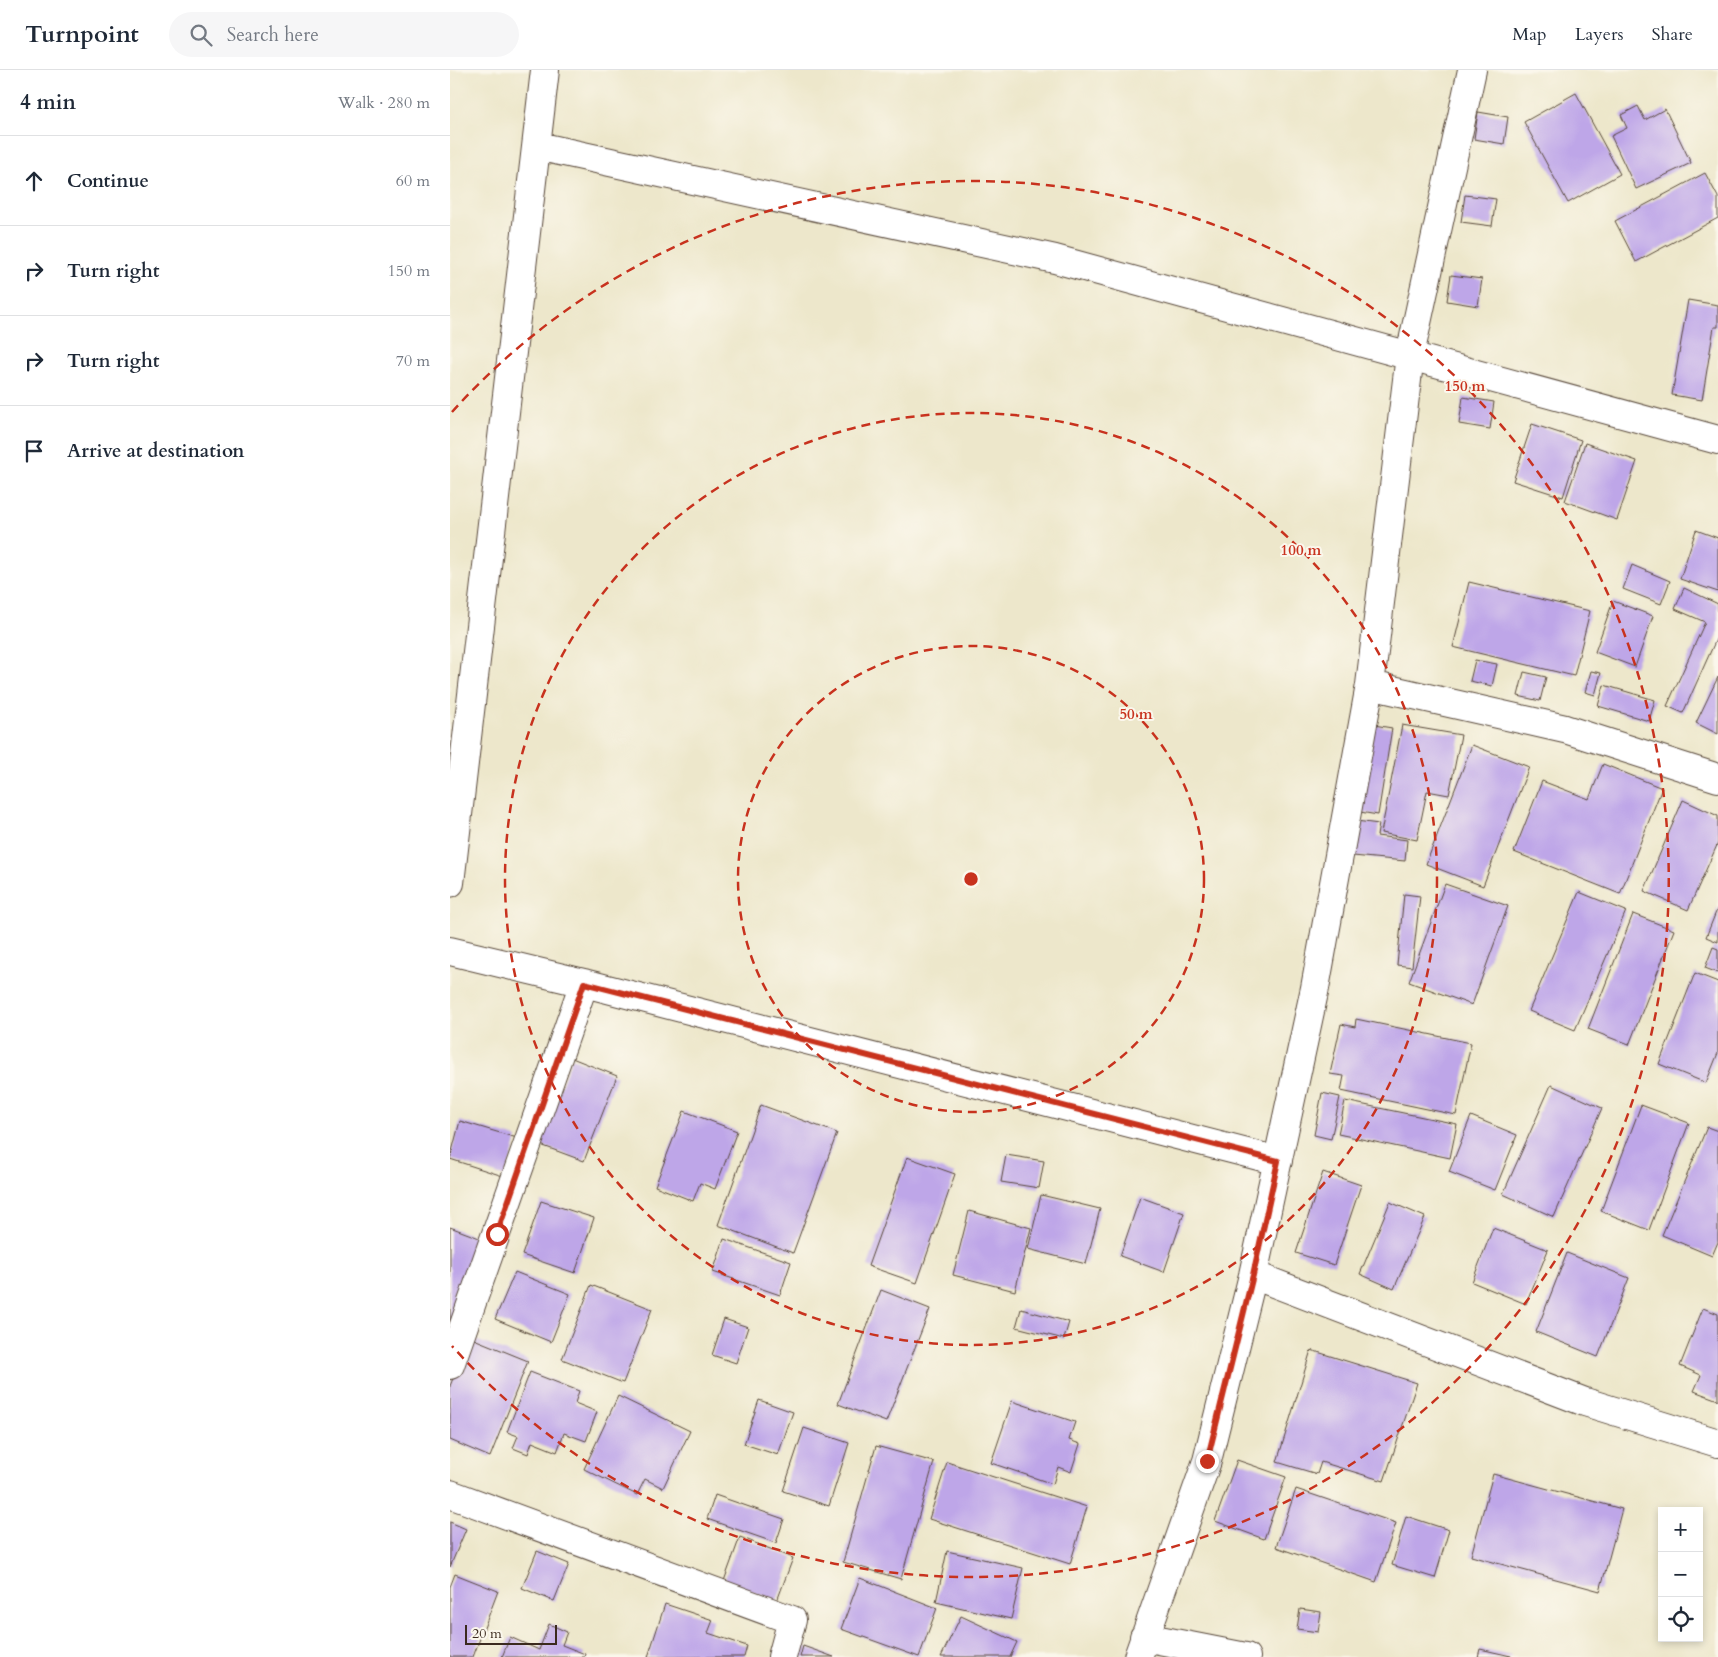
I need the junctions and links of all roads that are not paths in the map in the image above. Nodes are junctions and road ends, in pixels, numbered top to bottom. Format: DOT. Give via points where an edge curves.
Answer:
graph roads {
  1 [pos="545,70"];
  2 [pos="1472,70"];
  3 [pos="538,146"];
  4 [pos="1410,355"];
  5 [pos="1718,440"];
  6 [pos="1370,685"];
  7 [pos="1718,778"];
  8 [pos="450,883"];
  9 [pos="450,951"];
  10 [pos="584,983"];
  11 [pos="1278,1161"];
  12 [pos="1253,1275"];
  13 [pos="450,1365"];
  14 [pos="1718,1443"];
  15 [pos="450,1494"];
  16 [pos="1141,1647"];
  17 [pos="782,1657"];
  18 [pos="1246,1657"];
  1 -- 3 [label="street"];
  2 -- 4 [label="street"];
  3 -- 4 [label="street" via="1055,259"];
  3 -- 8 [label="street"];
  4 -- 5 [label="street"];
  4 -- 6 [label="street"];
  6 -- 7 [label="street" via="1566,729"];
  6 -- 11 [label="street" via="1315,988"];
  9 -- 10 [label="street"];
  10 -- 11 [label="street"];
  10 -- 13 [label="street"];
  11 -- 12 [label="street"];
  12 -- 14 [label="street" via="1585,1402"];
  12 -- 16 [label="street" via="1207,1461"];
  15 -- 17 [label="street" via="792,1620"];
  16 -- 18 [label="street"];
}
